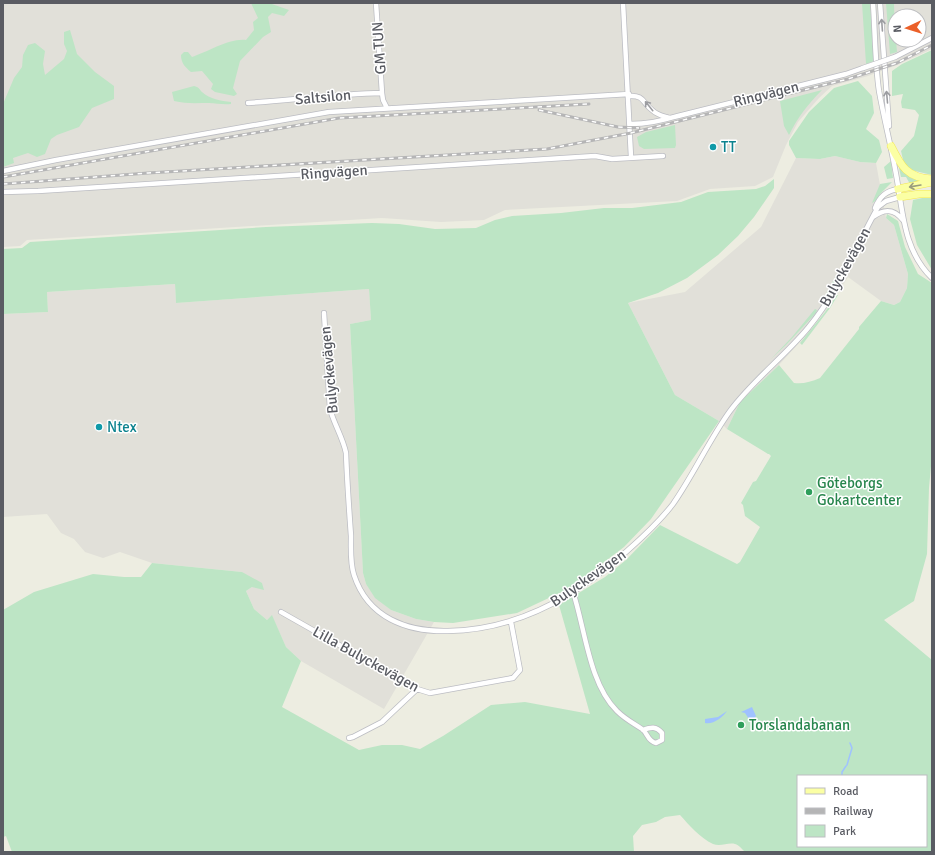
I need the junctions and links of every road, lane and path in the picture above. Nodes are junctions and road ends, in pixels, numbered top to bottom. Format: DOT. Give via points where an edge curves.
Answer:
graph roads {
  1 [pos="376,3"];
  2 [pos="623,3"];
  3 [pos="873,3"];
  4 [pos="880,3"];
  5 [pos="932,38"];
  6 [pos="382,93"];
  7 [pos="629,95"];
  8 [pos="248,103"];
  9 [pos="386,108"];
  10 [pos="669,118"];
  11 [pos="630,124"];
  12 [pos="891,146"];
  13 [pos="663,156"];
  14 [pos="631,157"];
  15 [pos="3,171"];
  16 [pos="932,179"];
  17 [pos="932,182"];
  18 [pos="898,189"];
  19 [pos="3,192"];
  20 [pos="932,194"];
  21 [pos="900,197"];
  22 [pos="873,216"];
  23 [pos="904,222"];
  24 [pos="932,278"];
  25 [pos="324,314"];
  26 [pos="573,592"];
  27 [pos="281,612"];
  28 [pos="511,622"];
  29 [pos="417,689"];
  30 [pos="643,730"];
  31 [pos="349,738"];
  1 -- 6 [label="street, GM TUN"];
  2 -- 7 [label="street"];
  3 -- 12 [label="street" via="879,90"];
  12 -- 4 [label="street, one-way"];
  5 -- 10 [label="street, Ringvägen, bridge" via="895,57 846,74"];
  6 -- 8 [label="street, Saltsilon"];
  6 -- 9 [label="street"];
  7 -- 9 [label="street"];
  10 -- 7 [label="street, one-way" via="658,115 641,98"];
  7 -- 11 [label="street"];
  9 -- 15 [label="street" via="330,112"];
  10 -- 11 [label="street, Ringvägen" via="652,123"];
  11 -- 14 [label="street"];
  12 -- 16 [label="main road" via="905,170 918,177"];
  12 -- 18 [label="street"];
  13 -- 14 [label="street, Ringvägen"];
  14 -- 19 [label="street, Ringvägen" via="612,159 595,156"];
  17 -- 18 [label="main road, one-way"];
  18 -- 21 [label="street"];
  18 -- 22 [label="street, Bulyckevägen" via="881,197"];
  20 -- 21 [label="main road"];
  21 -- 22 [label="street, Bulyckevägen" via="880,204"];
  21 -- 23 [label="street"];
  22 -- 23 [label="street, Bulyckevägen" via="890,210"];
  22 -- 26 [label="street, Bulyckevägen" via="842,278 824,307 796,342 730,411 672,505 624,554"];
  23 -- 24 [label="street" via="907,239 915,256"];
  25 -- 28 [label="street, Bulyckevägen" via="330,409 345,446 353,570 361,590 382,614 400,625 418,630 470,630"];
  26 -- 28 [label="street, Bulyckevägen" via="542,610"];
  26 -- 30 [label="street" via="595,675 606,698 629,722"];
  27 -- 29 [label="street, Lilla Bulyckevägen"];
  28 -- 29 [label="street, Lilla Bulyckevägen" via="520,670 513,678 430,693"];
  29 -- 31 [label="street" via="382,722"];
}
